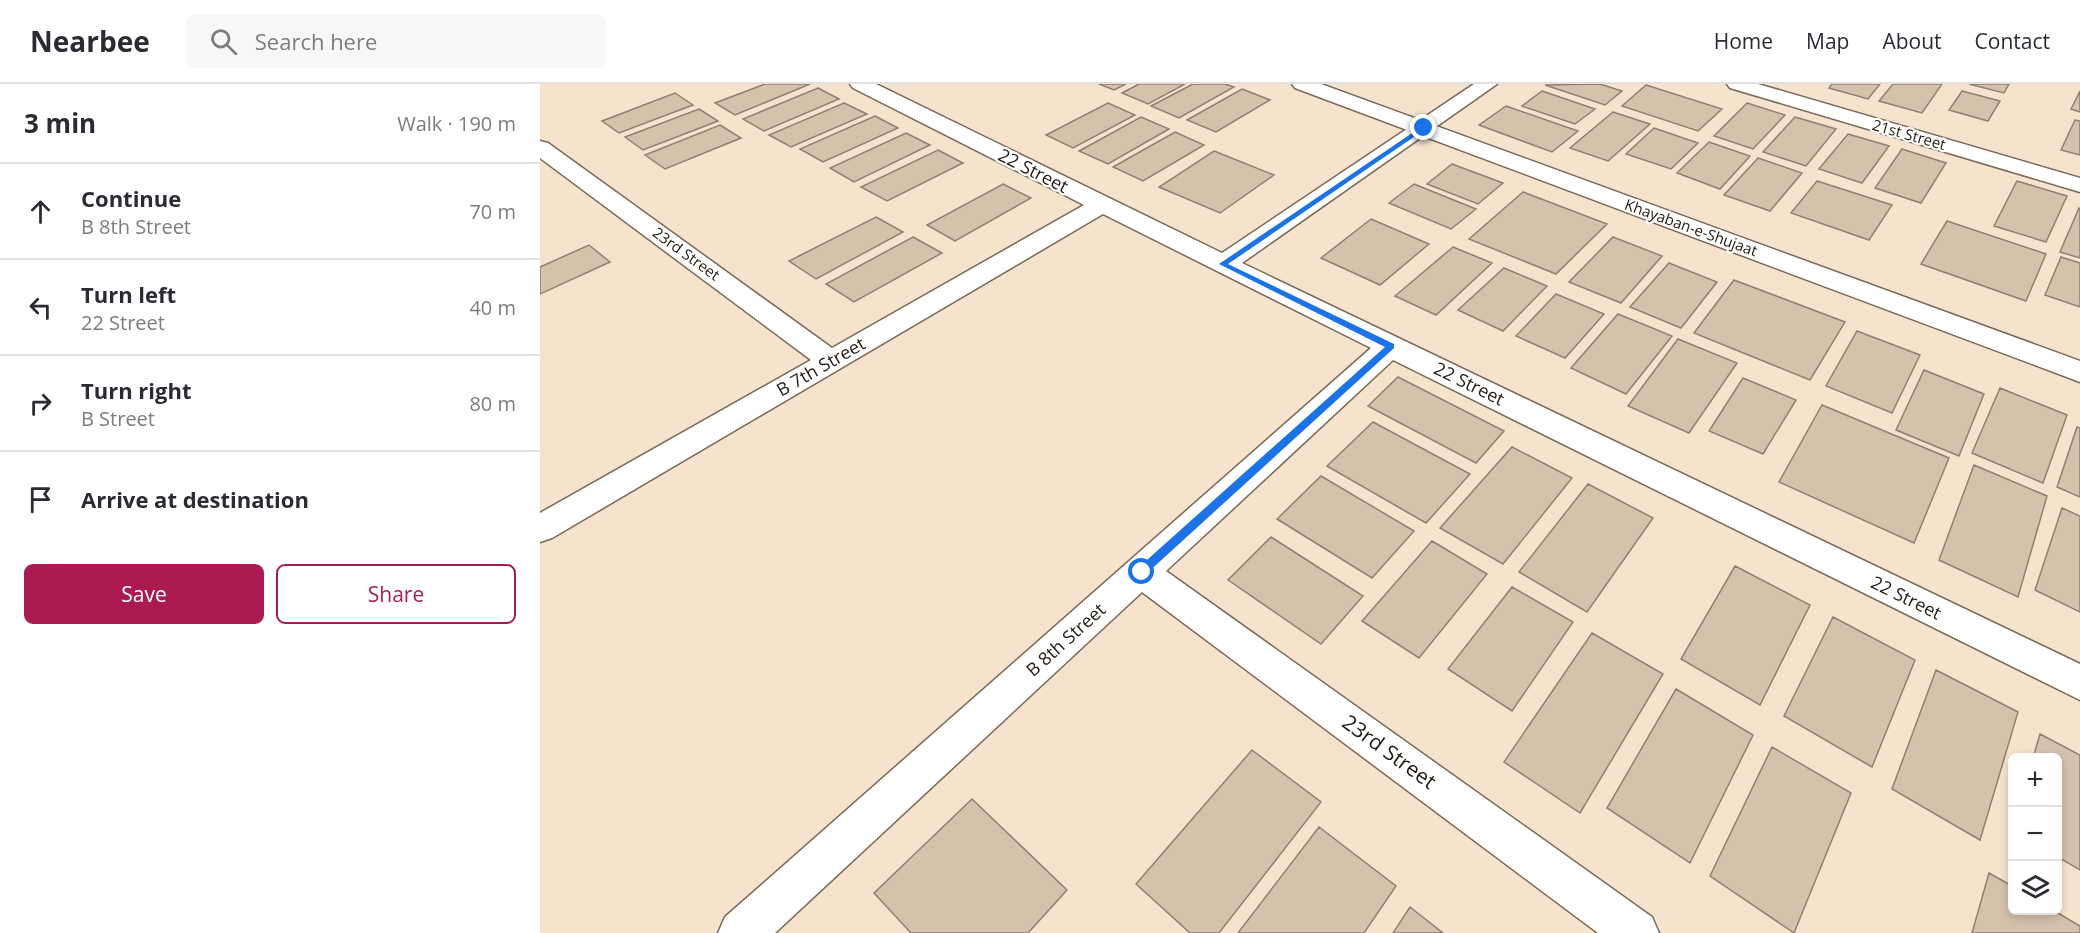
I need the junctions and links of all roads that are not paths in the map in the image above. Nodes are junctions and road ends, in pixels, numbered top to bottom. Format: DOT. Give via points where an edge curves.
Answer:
graph roads {
  1 [pos="860,84"];
  2 [pos="1302,84"];
  3 [pos="1342,84"];
  4 [pos="1487,84"];
  5 [pos="1737,84"];
  6 [pos="1431,123"];
  7 [pos="540,148"];
  8 [pos="2080,185"];
  9 [pos="1102,205"];
  10 [pos="1223,264"];
  11 [pos="1391,346"];
  12 [pos="2080,349"];
  13 [pos="831,361"];
  14 [pos="2080,372"];
  15 [pos="540,529"];
  16 [pos="1142,572"];
  17 [pos="2080,683"];
  18 [pos="741,933"];
  19 [pos="1636,933"];
  1 -- 9 [label="street, 22 Street"];
  2 -- 6 [label="street, Khayaban-e-Shujaat"];
  3 -- 6 [label="street, Khayaban-e-Shujaat"];
  4 -- 6 [label="street"];
  5 -- 8 [label="street, 21st Street"];
  6 -- 10 [label="street"];
  6 -- 12 [label="street, Khayaban-e-Shujaat"];
  6 -- 14 [label="street, Khayaban-e-Shujaat"];
  7 -- 13 [label="street, 23rd Street"];
  9 -- 10 [label="street, 22 Street"];
  9 -- 13 [label="street, B 7th Street"];
  10 -- 11 [label="street, 22 Street"];
  11 -- 16 [label="street, B 8th Street"];
  11 -- 17 [label="street, 22 Street"];
  13 -- 15 [label="street, B 7th Street"];
  16 -- 18 [label="street, B 8th Street"];
  16 -- 19 [label="street, 23rd Street"];
}
